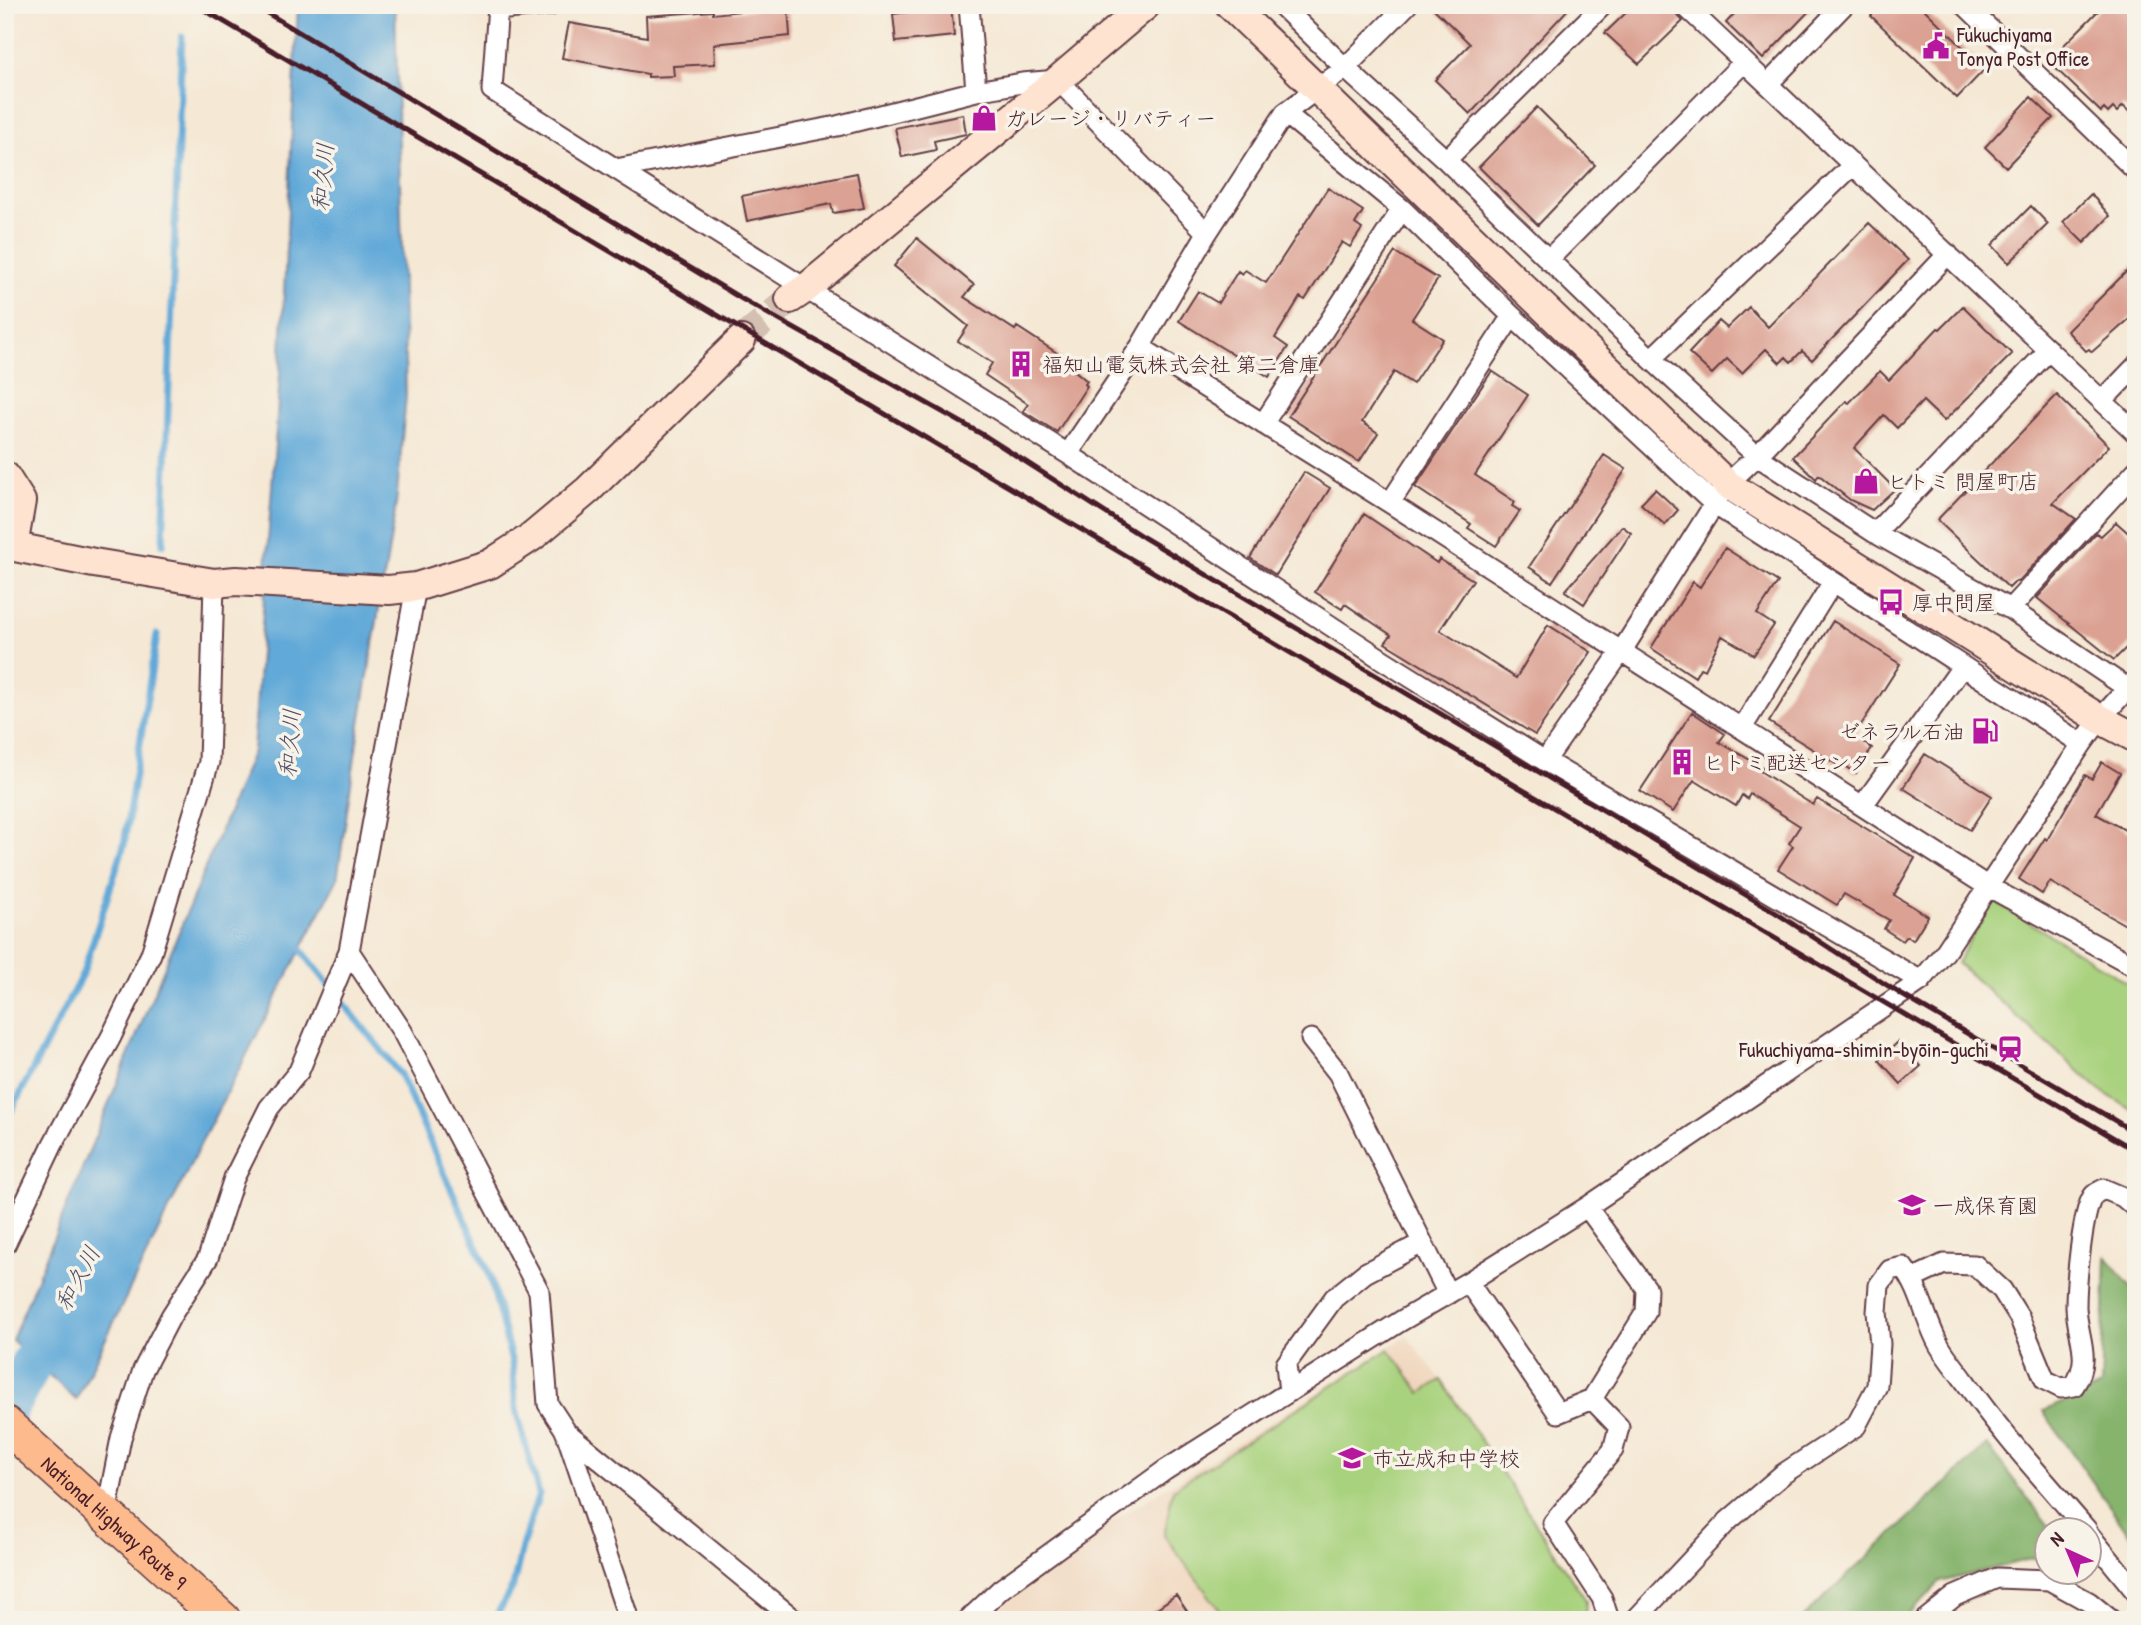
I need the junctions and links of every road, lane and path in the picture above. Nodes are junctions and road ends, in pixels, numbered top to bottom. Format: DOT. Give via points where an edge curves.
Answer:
graph roads {
  1 [pos="551,5"];
  2 [pos="969,5"];
  3 [pos="1146,5"];
  4 [pos="1230,5"];
  5 [pos="1281,5"];
  6 [pos="1407,5"];
  7 [pos="1602,5"];
  8 [pos="1684,5"];
  9 [pos="1844,5"];
  10 [pos="1965,5"];
  11 [pos="498,8"];
  12 [pos="1744,62"];
  13 [pos="1345,68"];
  14 [pos="1058,80"];
  15 [pos="1768,84"];
  16 [pos="1317,90"];
  17 [pos="976,91"];
  18 [pos="1285,113"];
  19 [pos="1446,160"];
  20 [pos="1853,165"];
  21 [pos="616,169"];
  22 [pos="2136,171"];
  23 [pos="1402,209"];
  24 [pos="1207,233"];
  25 [pos="1948,254"];
  26 [pos="1548,260"];
  27 [pos="798,294"];
  28 [pos="1513,316"];
  29 [pos="741,340"];
  30 [pos="1140,346"];
  31 [pos="2049,350"];
  32 [pos="1651,359"];
  33 [pos="2136,366"];
  34 [pos="2102,401"];
  35 [pos="1263,424"];
  36 [pos="2136,433"];
  37 [pos="1068,454"];
  38 [pos="1757,456"];
  39 [pos="2136,471"];
  40 [pos="5,476"];
  41 [pos="1721,494"];
  42 [pos="1390,503"];
  43 [pos="1875,533"];
  44 [pos="9,546"];
  45 [pos="225,582"];
  46 [pos="1833,582"];
  47 [pos="402,588"];
  48 [pos="2010,609"];
  49 [pos="1621,652"];
  50 [pos="1962,667"];
  51 [pos="2131,684"];
  52 [pos="2100,719"];
  53 [pos="1742,728"];
  54 [pos="2136,738"];
  55 [pos="2082,744"];
  56 [pos="1545,761"];
  57 [pos="1863,805"];
  58 [pos="1987,886"];
  59 [pos="348,951"];
  60 [pos="2136,967"];
  61 [pos="1921,981"];
  62 [pos="1311,1040"];
  63 [pos="1587,1207"];
  64 [pos="2136,1208"];
  65 [pos="1423,1243"];
  66 [pos="5,1245"];
  67 [pos="1912,1279"];
  68 [pos="1468,1282"];
  69 [pos="1448,1294"];
  70 [pos="1289,1392"];
  71 [pos="1592,1399"];
  72 [pos="5,1423"];
  73 [pos="565,1430"];
  74 [pos="106,1514"];
  75 [pos="2075,1516"];
  76 [pos="2102,1550"];
  77 [pos="2136,1592"];
  78 [pos="223,1620"];
  79 [pos="629,1620"];
  80 [pos="795,1620"];
  81 [pos="968,1620"];
  82 [pos="1609,1620"];
  83 [pos="1635,1620"];
  84 [pos="1925,1620"];
  85 [pos="2111,1620"];
  1 -- 11 [label="street"];
  2 -- 17 [label="street"];
  3 -- 14 [label="street"];
  4 -- 16 [label="street"];
  5 -- 13 [label="street"];
  6 -- 13 [label="street"];
  7 -- 19 [label="street"];
  8 -- 12 [label="street"];
  9 -- 15 [label="street"];
  10 -- 22 [label="street"];
  11 -- 21 [label="street" via="492,90"];
  12 -- 15 [label="street"];
  12 -- 26 [label="street"];
  13 -- 16 [label="street"];
  13 -- 19 [label="street"];
  14 -- 17 [label="street"];
  14 -- 24 [label="street"];
  14 -- 27 [label="street"];
  15 -- 20 [label="street"];
  16 -- 18 [label="street"];
  16 -- 41 [label="street"];
  17 -- 21 [label="street" via="837,126"];
  18 -- 23 [label="street"];
  18 -- 24 [label="street"];
  19 -- 26 [label="street"];
  20 -- 25 [label="street"];
  20 -- 32 [label="street"];
  21 -- 27 [label="street"];
  23 -- 28 [label="street"];
  23 -- 35 [label="street"];
  24 -- 30 [label="street"];
  25 -- 31 [label="street"];
  25 -- 38 [label="street"];
  26 -- 32 [label="street"];
  27 -- 37 [label="street"];
  28 -- 41 [label="street"];
  28 -- 42 [label="street"];
  29 -- 47 [label="street" via="588,490 533,536 490,564"];
  30 -- 35 [label="street"];
  30 -- 37 [label="street"];
  31 -- 34 [label="street"];
  31 -- 43 [label="street"];
  32 -- 38 [label="street"];
  33 -- 34 [label="street"];
  34 -- 36 [label="street"];
  35 -- 42 [label="street"];
  37 -- 56 [label="street"];
  38 -- 41 [label="street"];
  38 -- 43 [label="street"];
  39 -- 48 [label="street"];
  40 -- 44 [label="street" via="21,501"];
  41 -- 46 [label="street"];
  41 -- 49 [label="street"];
  41 -- 52 [label="street"];
  42 -- 49 [label="street"];
  43 -- 48 [label="street"];
  44 -- 45 [label="street" via="94,564"];
  45 -- 47 [label="street"];
  45 -- 66 [label="street" via="209,762 151,954"];
  46 -- 50 [label="street"];
  46 -- 53 [label="street"];
  47 -- 59 [label="street"];
  48 -- 51 [label="street"];
  49 -- 53 [label="street"];
  49 -- 56 [label="street"];
  50 -- 55 [label="street"];
  50 -- 57 [label="street"];
  51 -- 52 [label="street"];
  52 -- 54 [label="street"];
  52 -- 55 [label="street"];
  53 -- 57 [label="street"];
  55 -- 58 [label="street"];
  56 -- 61 [label="street"];
  57 -- 58 [label="street"];
  58 -- 60 [label="street"];
  58 -- 61 [label="street"];
  59 -- 73 [label="street" via="402,1031 539,1291 548,1404"];
  59 -- 74 [label="street" via="299,1071 269,1108 234,1178 208,1258 144,1370 121,1438"];
  61 -- 63 [label="street"];
  62 -- 65 [label="street" via="1338,1073"];
  63 -- 68 [label="street"];
  63 -- 71 [label="street" via="1647,1289 1646,1312"];
  64 -- 67 [label="street" via="2104,1189 2093,1195 2086,1212 2076,1308 2085,1354 2074,1386 2061,1388 2045,1380 2019,1317 2002,1290 1975,1265 1944,1264"];
  65 -- 69 [label="street"];
  65 -- 70 [label="street" via="1365,1273 1334,1298 1286,1364"];
  67 -- 75 [label="street" via="1939,1345 2002,1433"];
  67 -- 83 [label="street" via="1903,1267 1890,1270 1879,1285 1877,1386 1856,1426 1783,1474 1728,1521"];
  68 -- 69 [label="street"];
  68 -- 71 [label="street" via="1558,1413"];
  69 -- 70 [label="street"];
  70 -- 81 [label="street" via="1164,1471 1002,1589"];
  71 -- 82 [label="street" via="1619,1427 1613,1450 1553,1523 1602,1598"];
  72 -- 74 [label="highway, National Highway Route 9"];
  73 -- 79 [label="street"];
  73 -- 80 [label="street"];
  74 -- 78 [label="highway, National Highway Route 9"];
  76 -- 77 [label="street"];
  84 -- 85 [label="street" via="1955,1596 1997,1578 2049,1580"];
}
